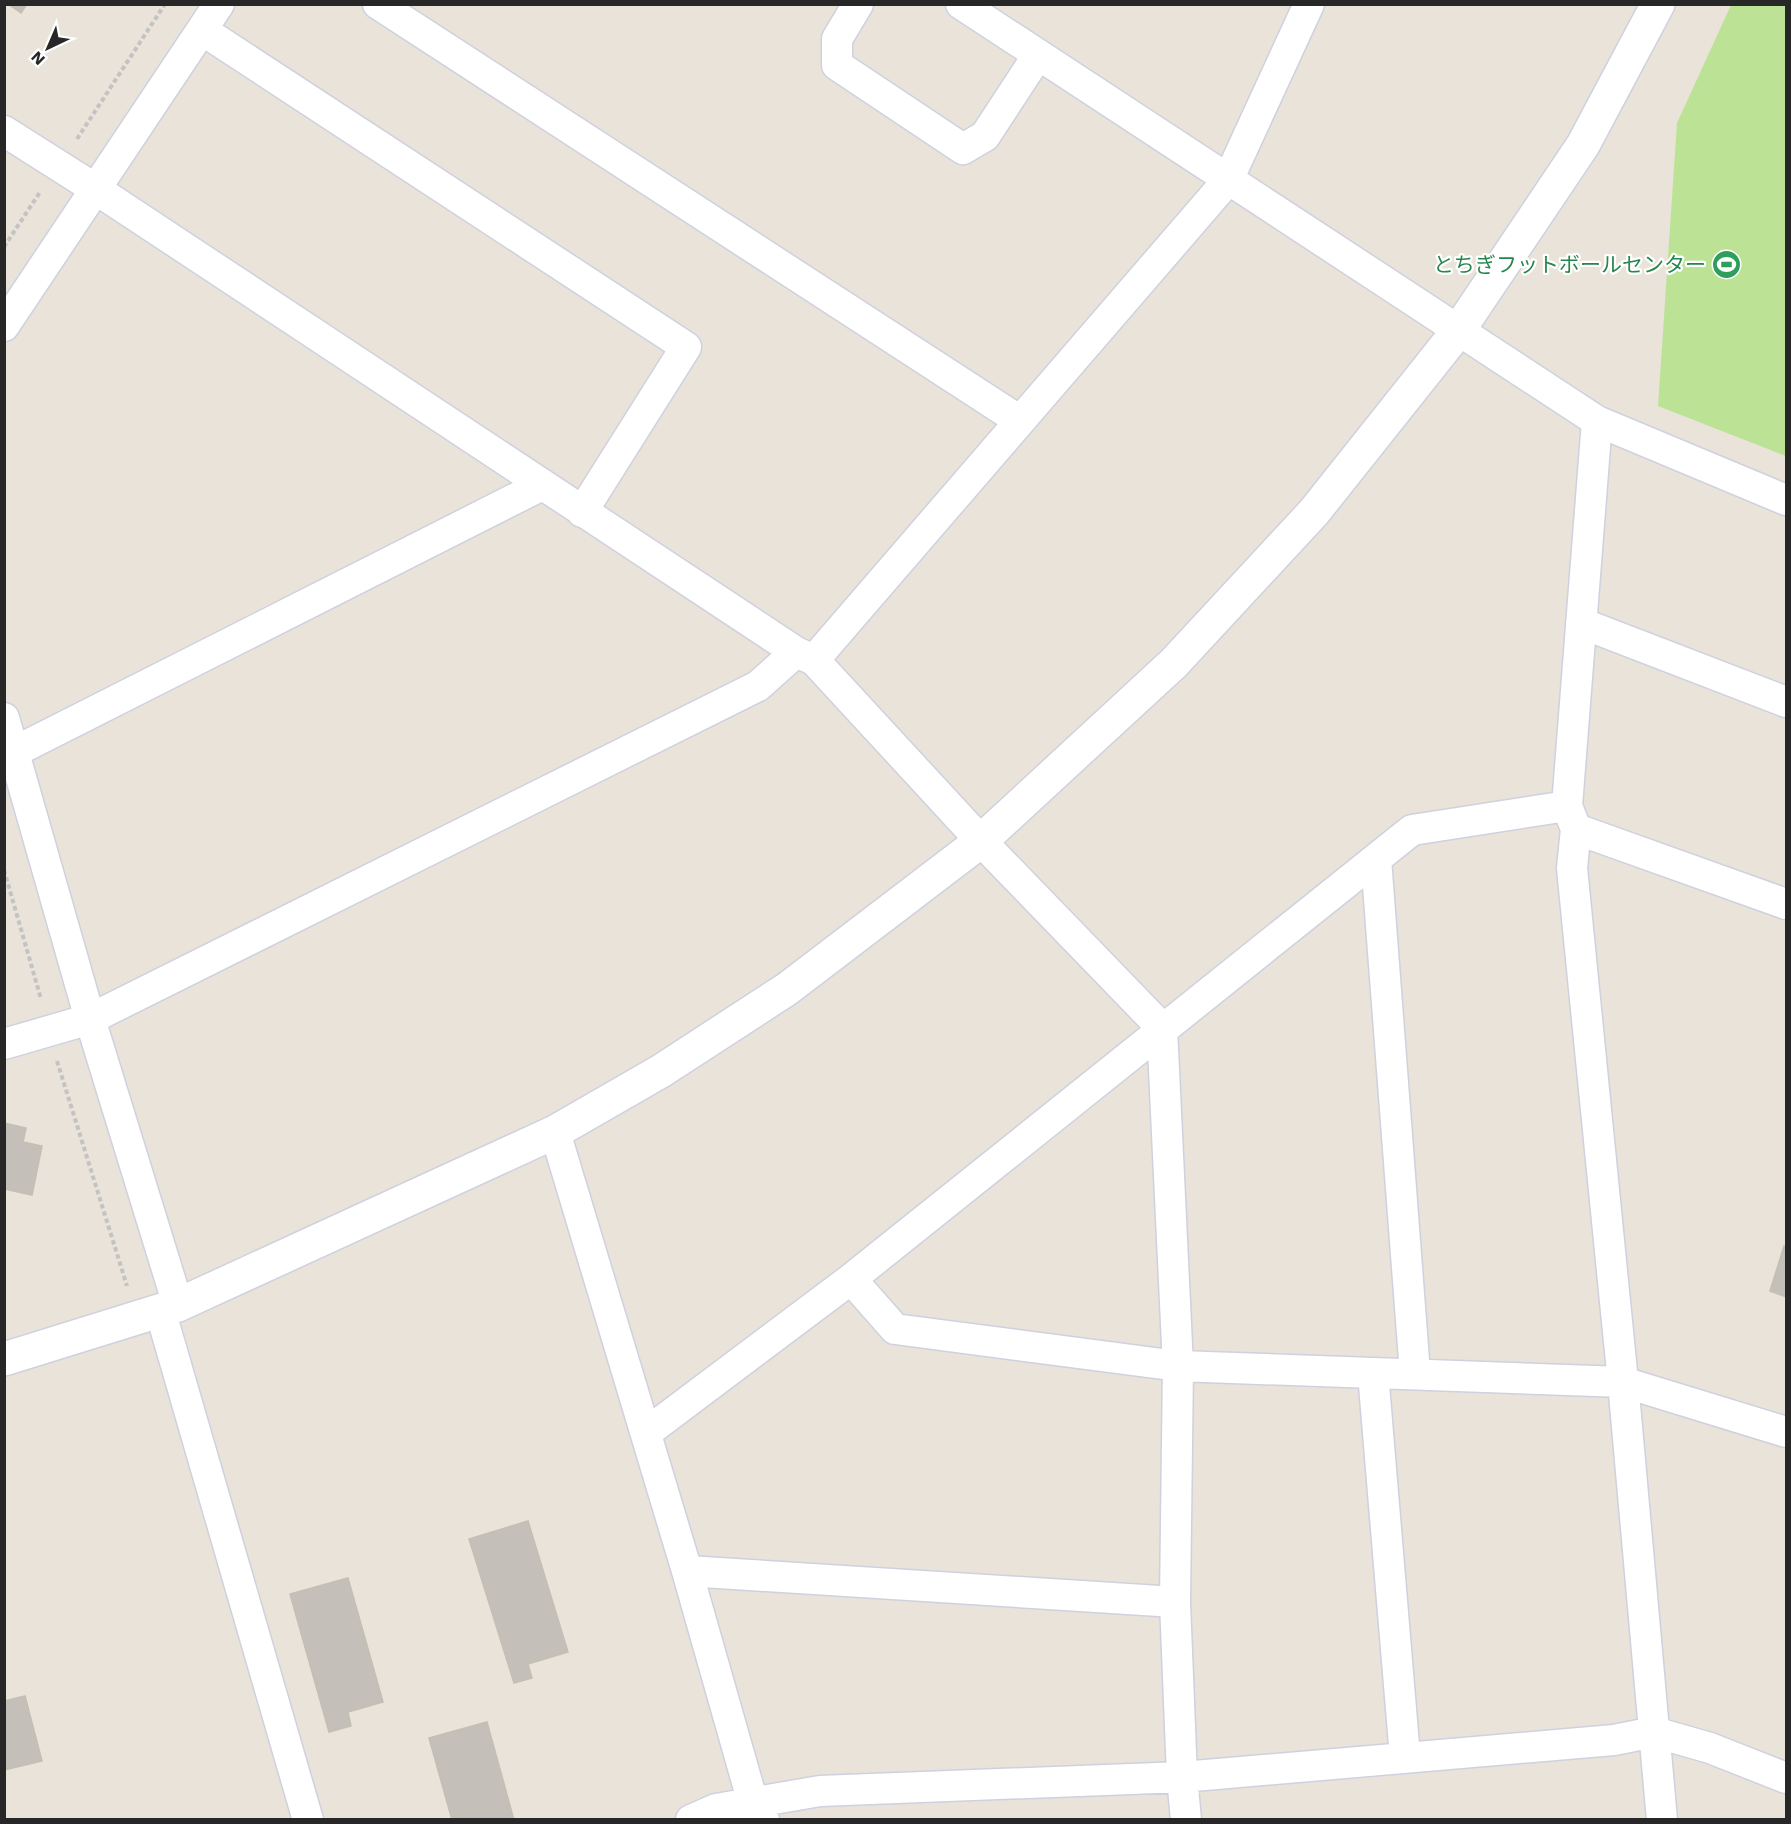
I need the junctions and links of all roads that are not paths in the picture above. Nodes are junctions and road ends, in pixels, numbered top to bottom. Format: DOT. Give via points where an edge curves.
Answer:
graph roads {
  1 [pos="219,4"];
  2 [pos="378,4"];
  3 [pos="858,4"];
  4 [pos="961,4"];
  5 [pos="1310,4"];
  6 [pos="1658,4"];
  7 [pos="202,30"];
  8 [pos="1038,55"];
  9 [pos="4,131"];
  10 [pos="1228,180"];
  11 [pos="97,190"];
  12 [pos="4,326"];
  13 [pos="1458,331"];
  14 [pos="1020,421"];
  15 [pos="1598,421"];
  16 [pos="542,485"];
  17 [pos="1786,500"];
  18 [pos="582,512"];
  19 [pos="1581,622"];
  20 [pos="805,656"];
  21 [pos="1786,702"];
  22 [pos="4,718"];
  23 [pos="14,752"];
  24 [pos="1571,817"];
  25 [pos="981,841"];
  26 [pos="1376,859"];
  27 [pos="1786,904"];
  28 [pos="90,1019"];
  29 [pos="1162,1028"];
  30 [pos="4,1044"];
  31 [pos="555,1132"];
  32 [pos="851,1279"];
  33 [pos="169,1308"];
  34 [pos="4,1359"];
  35 [pos="1178,1366"];
  36 [pos="1373,1373"];
  37 [pos="1415,1373"];
  38 [pos="1623,1382"];
  39 [pos="1786,1432"];
  40 [pos="646,1433"];
  41 [pos="687,1572"];
  42 [pos="1175,1602"];
  43 [pos="1654,1732"];
  44 [pos="1405,1757"];
  45 [pos="1182,1777"];
  46 [pos="1786,1778"];
  47 [pos="759,1811"];
  48 [pos="308,1820"];
  49 [pos="691,1820"];
  50 [pos="1186,1820"];
  51 [pos="1662,1820"];
  1 -- 7 [label="street"];
  2 -- 14 [label="street"];
  3 -- 8 [label="street" via="837,39 837,64 963,149 985,136"];
  4 -- 8 [label="street"];
  5 -- 10 [label="street"];
  6 -- 13 [label="street" via="1583,145"];
  7 -- 11 [label="street"];
  7 -- 18 [label="street" via="686,347"];
  8 -- 10 [label="street"];
  9 -- 11 [label="street"];
  10 -- 13 [label="street"];
  10 -- 14 [label="street"];
  11 -- 12 [label="street"];
  11 -- 16 [label="street"];
  13 -- 15 [label="street"];
  13 -- 25 [label="street" via="1314,512 1174,663"];
  14 -- 20 [label="street"];
  15 -- 17 [label="street"];
  15 -- 19 [label="street"];
  16 -- 18 [label="street"];
  16 -- 23 [label="street"];
  18 -- 20 [label="street"];
  19 -- 21 [label="street"];
  19 -- 24 [label="street"];
  20 -- 25 [label="street"];
  20 -- 28 [label="street" via="758,686"];
  22 -- 23 [label="street"];
  23 -- 28 [label="street"];
  24 -- 26 [label="street" via="1412,830"];
  24 -- 27 [label="street"];
  24 -- 38 [label="street" via="1572,868"];
  25 -- 29 [label="street"];
  25 -- 31 [label="street" via="787,989 661,1071"];
  26 -- 29 [label="street"];
  26 -- 37 [label="street"];
  28 -- 30 [label="street"];
  28 -- 33 [label="street"];
  29 -- 32 [label="street"];
  29 -- 35 [label="street"];
  31 -- 33 [label="street"];
  31 -- 40 [label="street"];
  32 -- 35 [label="street" via="895,1329"];
  32 -- 40 [label="street"];
  33 -- 34 [label="street"];
  33 -- 48 [label="street"];
  35 -- 36 [label="street"];
  35 -- 42 [label="street"];
  36 -- 37 [label="street"];
  36 -- 44 [label="street"];
  37 -- 38 [label="street"];
  38 -- 39 [label="street"];
  38 -- 43 [label="street"];
  40 -- 41 [label="street"];
  41 -- 42 [label="street"];
  41 -- 47 [label="street"];
  42 -- 45 [label="street"];
  43 -- 44 [label="street" via="1614,1740"];
  43 -- 46 [label="street" via="1710,1748"];
  43 -- 51 [label="street"];
  44 -- 45 [label="street"];
  45 -- 47 [label="street" via="820,1791"];
  45 -- 50 [label="street"];
  47 -- 49 [label="street" via="716,1809"];
}
